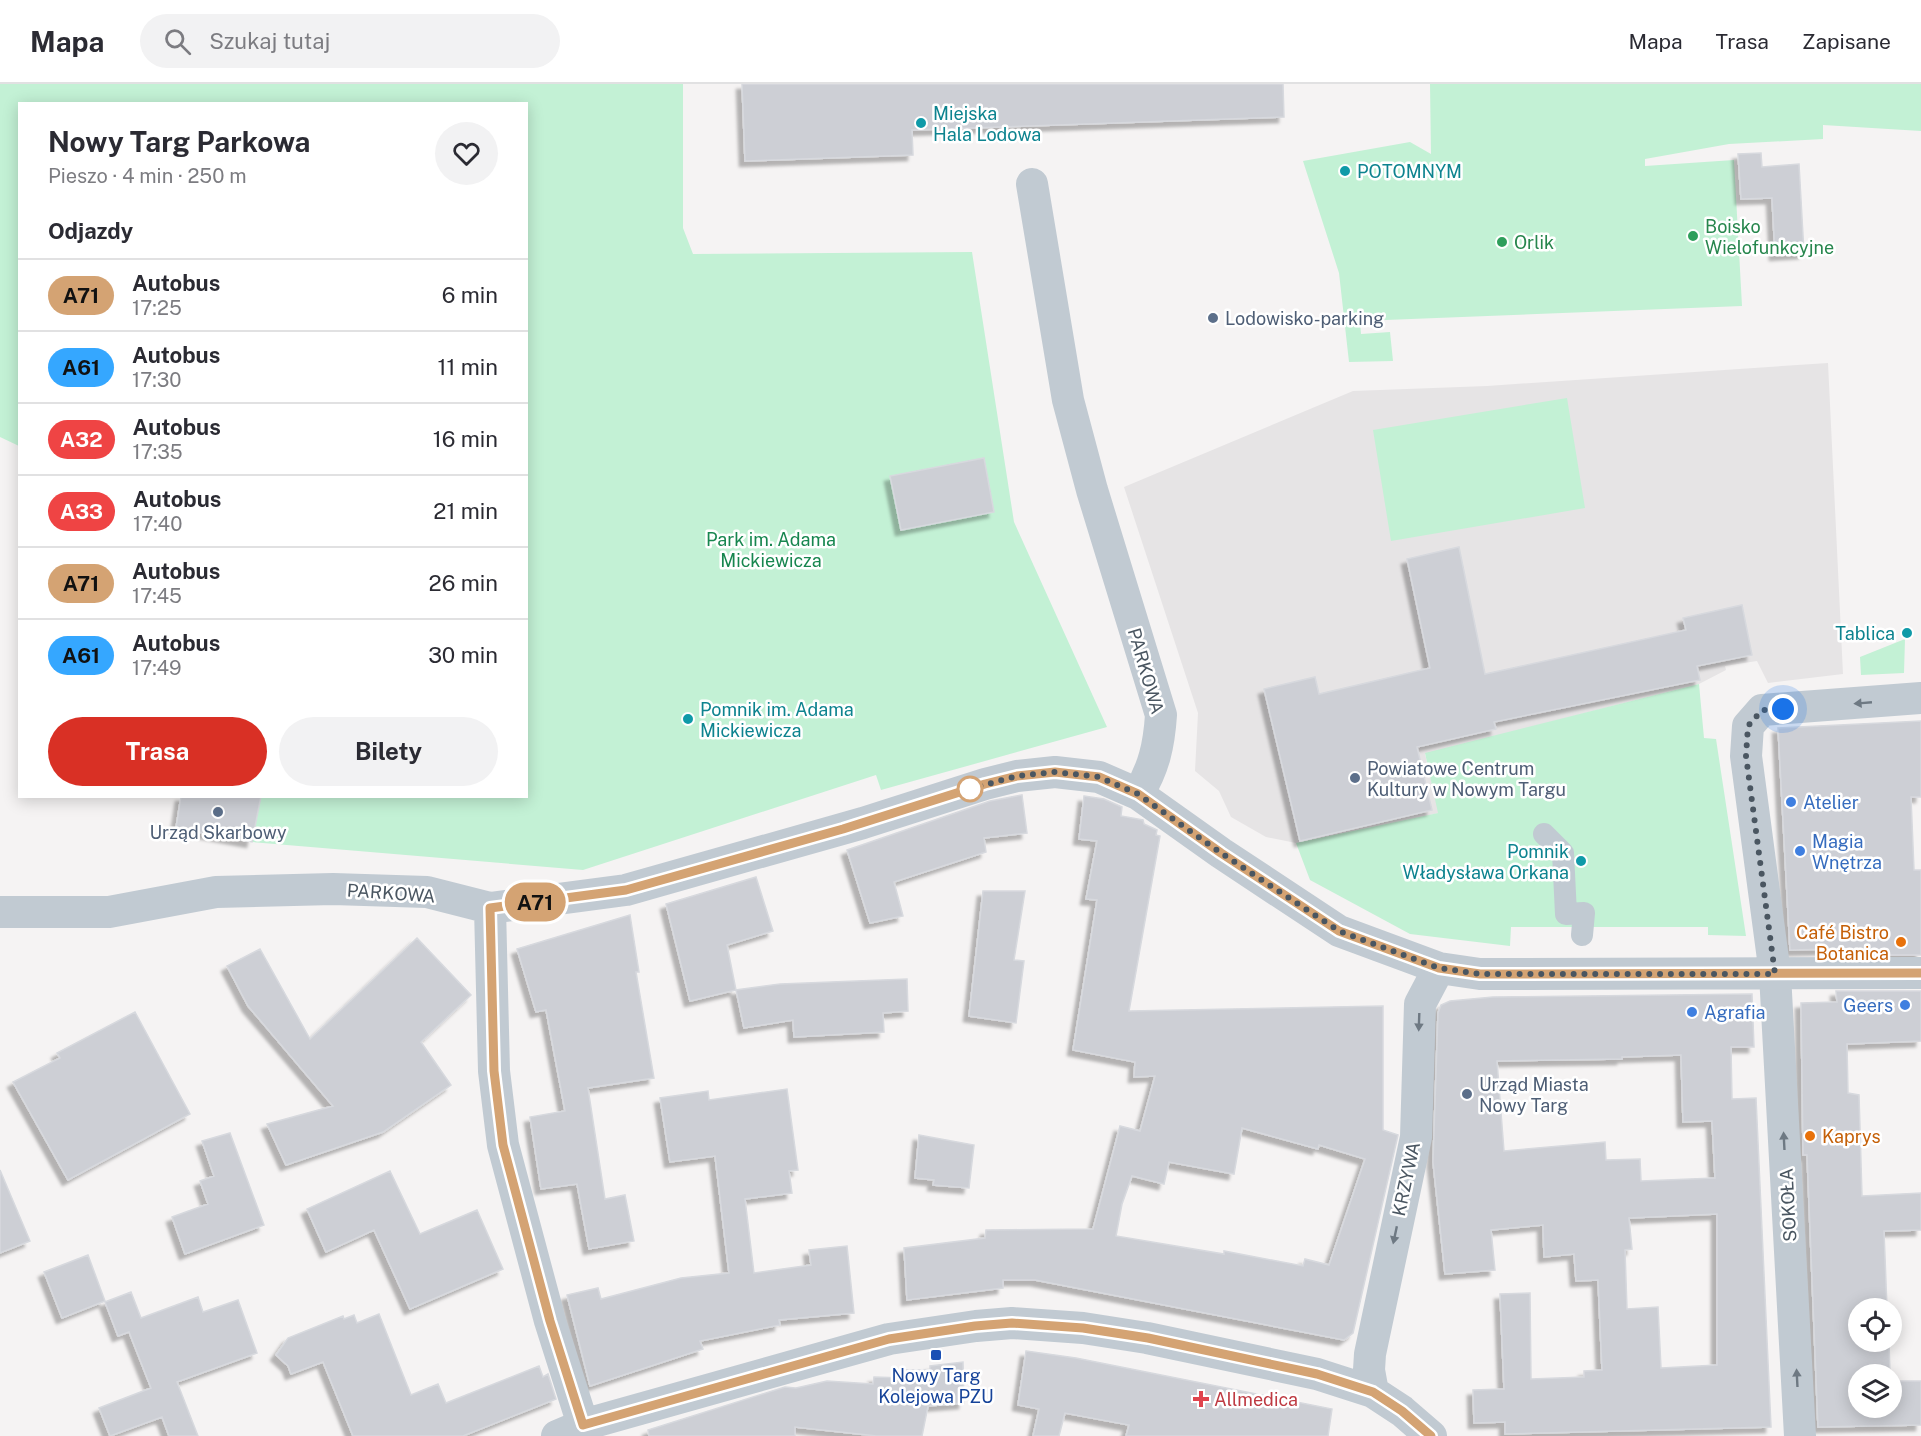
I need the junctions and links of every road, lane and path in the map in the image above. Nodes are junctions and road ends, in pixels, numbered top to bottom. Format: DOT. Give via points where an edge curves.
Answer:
graph roads {
  1 [pos="1032,184"];
  2 [pos="1921,698"];
  3 [pos="1138,794"];
  4 [pos="1544,834"];
  5 [pos="490,908"];
  6 [pos="0,912"];
  7 [pos="1582,935"];
  8 [pos="1439,968"];
  9 [pos="1921,973"];
  10 [pos="1775,974"];
  11 [pos="1373,1392"];
  12 [pos="570,1430"];
  13 [pos="1431,1436"];
  14 [pos="1800,1436"];
  1 -- 3 [label="street, PARKOWA" via="1068,400 1161,715 1159,746"];
  2 -- 10 [label="street, SOKOŁA, one-way" via="1762,710 1748,726 1746,756"];
  3 -- 5 [label="street, PARKOWA" via="1099,777 1055,772 1017,776 626,890"];
  3 -- 8 [label="street" via="1339,931"];
  4 -- 7 [label="street" via="1563,853 1566,914 1584,913"];
  5 -- 6 [label="street, PARKOWA" via="427,892 333,889 216,892 109,912"];
  5 -- 12 [label="street" via="494,1071 503,1145 550,1321"];
  8 -- 10 [label="street" via="1480,974"];
  8 -- 11 [label="street, KRZYWA, one-way" via="1420,1004 1416,1137 1370,1354"];
  9 -- 10 [label="street"];
  14 -- 10 [label="street, SOKOŁA, one-way"];
  11 -- 12 [label="street" via="1317,1374 1148,1338 1012,1323 889,1339"];
  11 -- 13 [label="street"];
}
